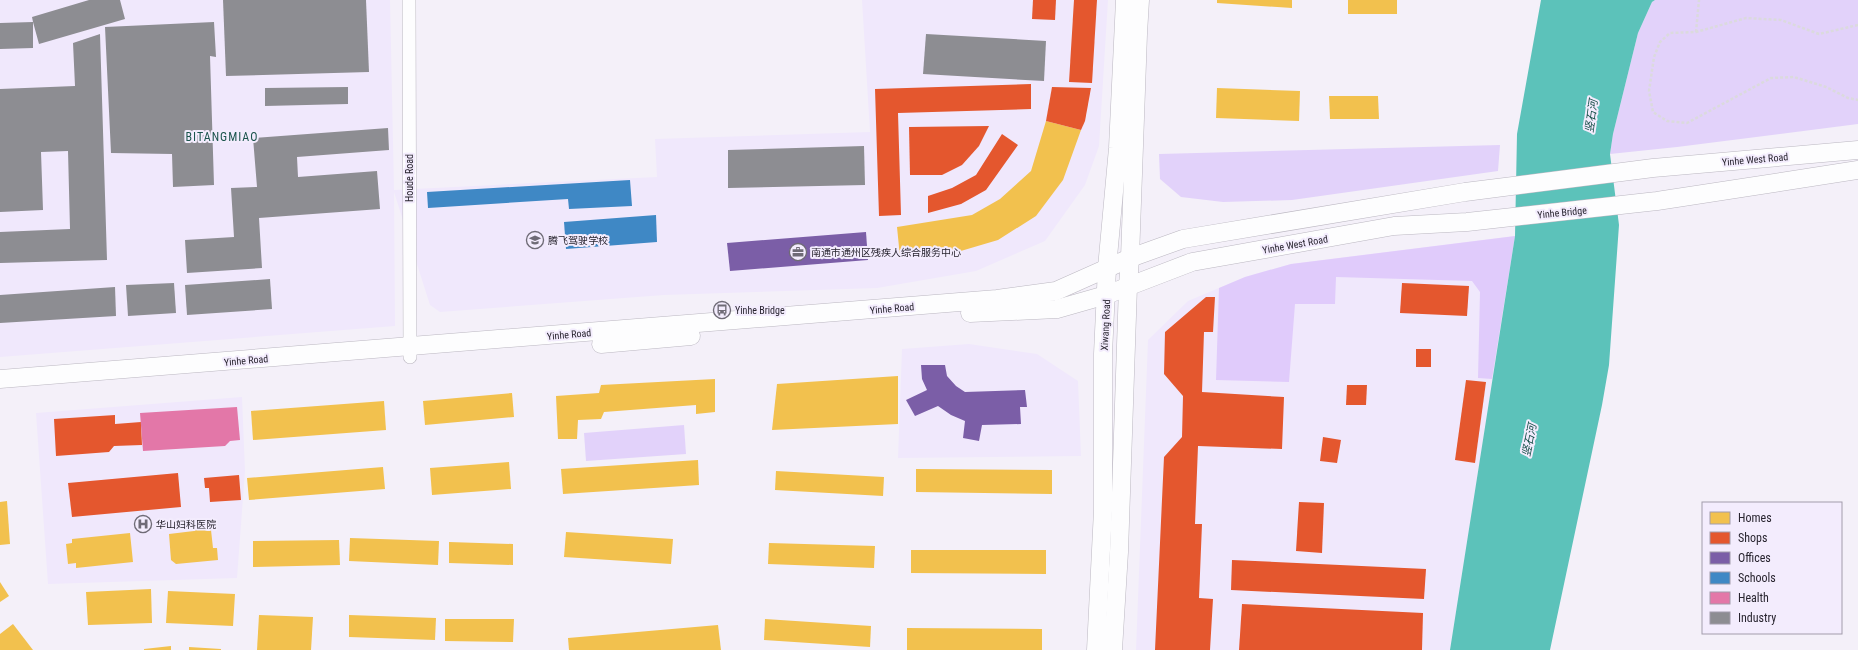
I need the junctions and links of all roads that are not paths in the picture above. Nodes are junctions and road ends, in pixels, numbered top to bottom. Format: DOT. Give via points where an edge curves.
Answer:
graph roads {
  1 [pos="409,0"];
  2 [pos="1125,0"];
  3 [pos="1140,0"];
  4 [pos="1858,150"];
  5 [pos="1858,170"];
  6 [pos="1467,222"];
  7 [pos="1130,258"];
  8 [pos="1107,268"];
  9 [pos="1128,286"];
  10 [pos="1106,295"];
  11 [pos="410,352"];
  12 [pos="0,379"];
  13 [pos="0,391"];
  14 [pos="1096,650"];
  15 [pos="1112,650"];
  1 -- 11 [label="street, Houde Road"];
  2 -- 8 [label="main road, Xiwang Road" via="1118,148"];
  3 -- 7 [label="main road, Xiwang Road"];
  4 -- 7 [label="main road, Yinhe West Road" via="1653,168 1465,192 1184,239"];
  5 -- 6 [label="main road, Yinhe Bridge" via="1657,201"];
  6 -- 9 [label="main road, Yinhe West Road" via="1394,226 1192,262"];
  7 -- 8 [label="main road, Yinhe Road"];
  7 -- 9 [label="main road, Xiwang Road"];
  8 -- 10 [label="main road, Xiwang Road"];
  8 -- 11 [label="main road, Yinhe Road" via="1056,291 997,299"];
  9 -- 10 [label="main road, Yinhe Road"];
  9 -- 15 [label="main road, Xiwang Road" via="1119,552"];
  10 -- 11 [label="main road, Yinhe Road" via="1057,309 941,314 646,341"];
  10 -- 14 [label="main road, Xiwang Road" via="1103,354 1103,510"];
  11 -- 12 [label="main road, Yinhe Road"];
  11 -- 13 [label="main road, Yinhe Road"];
}
